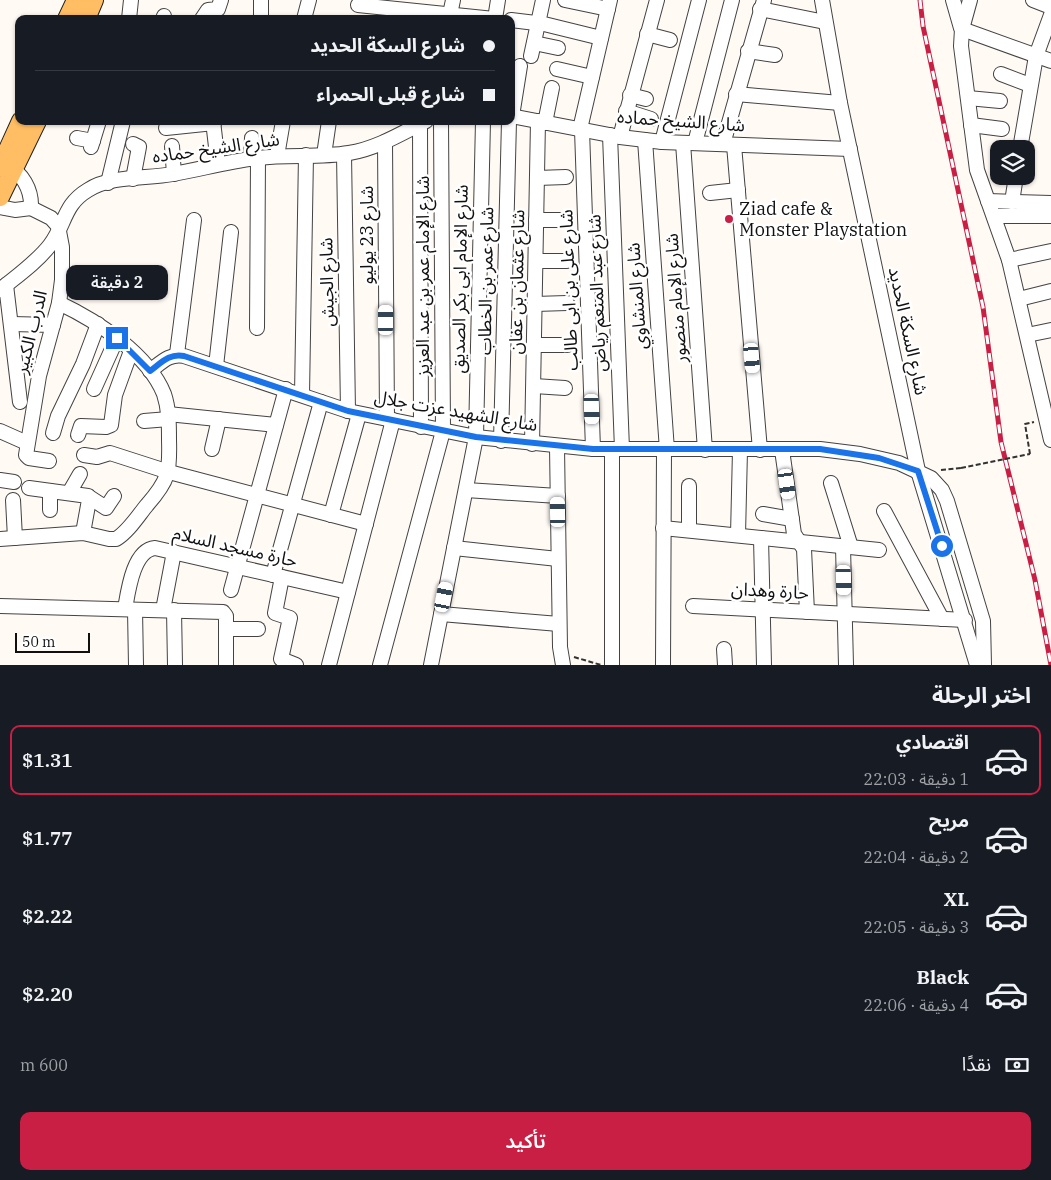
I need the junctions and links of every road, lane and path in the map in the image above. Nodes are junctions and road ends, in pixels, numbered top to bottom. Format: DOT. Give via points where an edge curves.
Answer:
graph roads {
  1 [pos="76,0"];
  2 [pos="94,0"];
  3 [pos="131,0"];
  4 [pos="221,0"];
  5 [pos="261,0"];
  6 [pos="309,0"];
  7 [pos="453,0"];
  8 [pos="498,0"];
  9 [pos="543,0"];
  10 [pos="565,0"];
  11 [pos="657,0"];
  12 [pos="699,0"];
  13 [pos="732,0"];
  14 [pos="822,0"];
  15 [pos="953,0"];
  16 [pos="970,0"];
  17 [pos="1033,0"];
  18 [pos="359,2"];
  19 [pos="609,4"];
  20 [pos="762,5"];
  21 [pos="1051,7"];
  22 [pos="403,9"];
  23 [pos="69,15"];
  24 [pos="88,15"];
  25 [pos="129,15"];
  26 [pos="205,15"];
  27 [pos="261,15"];
  28 [pos="305,15"];
  29 [pos="356,15"];
  30 [pos="438,15"];
  31 [pos="450,15"];
  32 [pos="495,15"];
  33 [pos="1051,15"];
  34 [pos="515,20"];
  35 [pos="825,22"];
  36 [pos="538,23"];
  37 [pos="962,29"];
  38 [pos="647,34"];
  39 [pos="601,38"];
  40 [pos="670,40"];
  41 [pos="558,48"];
  42 [pos="748,52"];
  43 [pos="775,55"];
  44 [pos="1036,56"];
  45 [pos="1051,61"];
  46 [pos="520,66"];
  47 [pos="556,68"];
  48 [pos="1001,74"];
  49 [pos="592,78"];
  50 [pos="1030,85"];
  51 [pos="552,88"];
  52 [pos="515,94"];
  53 [pos="736,94"];
  54 [pos="630,95"];
  55 [pos="968,98"];
  56 [pos="646,99"];
  57 [pos="1000,102"];
  58 [pos="840,103"];
  59 [pos="626,112"];
  60 [pos="515,117"];
  61 [pos="651,119"];
  62 [pos="541,122"];
  63 [pos="20,125"];
  64 [pos="34,125"];
  65 [pos="98,125"];
  66 [pos="121,125"];
  67 [pos="190,125"];
  68 [pos="213,125"];
  69 [pos="281,125"];
  70 [pos="328,125"];
  71 [pos="419,125"];
  72 [pos="423,125"];
  73 [pos="442,125"];
  74 [pos="483,125"];
  75 [pos="509,125"];
  76 [pos="971,125"];
  77 [pos="166,128"];
  78 [pos="1002,128"];
  79 [pos="581,129"];
  80 [pos="615,136"];
  81 [pos="77,138"];
  82 [pos="252,138"];
  83 [pos="645,140"];
  84 [pos="1021,140"];
  85 [pos="385,142"];
  86 [pos="662,142"];
  87 [pos="689,143"];
  88 [pos="133,144"];
  89 [pos="729,144"];
  90 [pos="172,146"];
  91 [pos="850,149"];
  92 [pos="344,154"];
  93 [pos="306,155"];
  94 [pos="324,155"];
  95 [pos="277,156"];
  96 [pos="254,158"];
  97 [pos="218,164"];
  98 [pos="5,166"];
  99 [pos="174,174"];
  100 [pos="566,177"];
  101 [pos="537,178"];
  102 [pos="133,179"];
  103 [pos="108,183"];
  104 [pos="1015,185"];
  105 [pos="738,190"];
  106 [pos="710,193"];
  107 [pos="0,197"];
  108 [pos="988,201"];
  109 [pos="1012,202"];
  110 [pos="1051,203"];
  111 [pos="0,207"];
  112 [pos="31,208"];
  113 [pos="994,216"];
  114 [pos="1051,216"];
  115 [pos="194,220"];
  116 [pos="536,220"];
  117 [pos="566,220"];
  118 [pos="59,231"];
  119 [pos="231,232"];
  120 [pos="1051,251"];
  121 [pos="1009,260"];
  122 [pos="536,261"];
  123 [pos="567,261"];
  124 [pos="3,288"];
  125 [pos="1051,291"];
  126 [pos="1019,298"];
  127 [pos="567,302"];
  128 [pos="59,303"];
  129 [pos="534,304"];
  130 [pos="12,324"];
  131 [pos="98,324"];
  132 [pos="53,325"];
  133 [pos="257,328"];
  134 [pos="1051,330"];
  135 [pos="1027,335"];
  136 [pos="117,338"];
  137 [pos="535,345"];
  138 [pos="567,345"];
  139 [pos="131,351"];
  140 [pos="177,354"];
  141 [pos="216,366"];
  142 [pos="150,371"];
  143 [pos="534,386"];
  144 [pos="565,388"];
  145 [pos="94,389"];
  146 [pos="286,389"];
  147 [pos="302,395"];
  148 [pos="20,402"];
  149 [pos="321,402"];
  150 [pos="1047,406"];
  151 [pos="354,412"];
  152 [pos="169,416"];
  153 [pos="219,419"];
  154 [pos="390,420"];
  155 [pos="144,421"];
  156 [pos="1025,424"];
  157 [pos="276,425"];
  158 [pos="420,426"];
  159 [pos="0,431"];
  160 [pos="442,431"];
  161 [pos="53,433"];
  162 [pos="1050,433"];
  163 [pos="78,436"];
  164 [pos="476,437"];
  165 [pos="501,441"];
  166 [pos="27,444"];
  167 [pos="532,444"];
  168 [pos="557,447"];
  169 [pos="212,449"];
  170 [pos="593,449"];
  171 [pos="617,449"];
  172 [pos="665,450"];
  173 [pos="705,450"];
  174 [pos="740,450"];
  175 [pos="760,450"];
  176 [pos="782,450"];
  177 [pos="98,454"];
  178 [pos="49,461"];
  179 [pos="938,470"];
  180 [pos="918,471"];
  181 [pos="169,472"];
  182 [pos="80,474"];
  183 [pos="0,480"];
  184 [pos="14,482"];
  185 [pos="831,482"];
  186 [pos="689,486"];
  187 [pos="29,488"];
  188 [pos="466,490"];
  189 [pos="50,491"];
  190 [pos="69,493"];
  191 [pos="257,495"];
  192 [pos="114,496"];
  193 [pos="558,496"];
  194 [pos="89,497"];
  195 [pos="13,500"];
  196 [pos="293,505"];
  197 [pos="50,510"];
  198 [pos="884,511"];
  199 [pos="763,514"];
  200 [pos="331,515"];
  201 [pos="792,519"];
  202 [pos="366,524"];
  203 [pos="663,528"];
  204 [pos="689,530"];
  205 [pos="83,533"];
  206 [pos="738,536"];
  207 [pos="15,538"];
  208 [pos="761,538"];
  209 [pos="0,539"];
  210 [pos="799,542"];
  211 [pos="847,547"];
  212 [pos="454,548"];
  213 [pos="879,550"];
  214 [pos="174,552"];
  215 [pos="558,558"];
  216 [pos="237,567"];
  217 [pos="278,576"];
  218 [pos="231,590"];
  219 [pos="348,592"];
  220 [pos="0,606"];
  221 [pos="693,606"];
  222 [pos="130,610"];
  223 [pos="169,610"];
  224 [pos="762,610"];
  225 [pos="806,612"];
  226 [pos="441,614"];
  227 [pos="845,614"];
  228 [pos="942,619"];
  229 [pos="965,620"];
  230 [pos="559,624"];
  231 [pos="226,629"];
  232 [pos="258,629"];
  233 [pos="724,648"];
  234 [pos="562,659"];
  235 [pos="136,665"];
  236 [pos="175,665"];
  237 [pos="226,665"];
  238 [pos="296,665"];
  239 [pos="329,665"];
  240 [pos="380,665"];
  241 [pos="431,665"];
  242 [pos="600,665"];
  243 [pos="612,665"];
  244 [pos="663,665"];
  245 [pos="725,665"];
  246 [pos="764,665"];
  247 [pos="846,665"];
  248 [pos="977,665"];
  249 [pos="984,665"];
  1 -- 23 [label="main road"];
  2 -- 24 [label="main road"];
  3 -- 25 [label="street"];
  4 -- 26 [label="street" via="218,9 208,10"];
  5 -- 27 [label="street"];
  6 -- 28 [label="street"];
  7 -- 31 [label="street"];
  8 -- 32 [label="street"];
  9 -- 36 [label="street"];
  10 -- 19 [label="street"];
  11 -- 38 [label="street, شارع عبد المنعم رياض"];
  12 -- 86 [label="street"];
  13 -- 87 [label="street, شارع الإمام منصور"];
  14 -- 35 [label="street, شارع السكة الحديد"];
  15 -- 37 [label="street"];
  16 -- 37 [label="street"];
  17 -- 21 [label="street"];
  18 -- 22 [label="street"];
  18 -- 29 [label="street"];
  19 -- 39 [label="street, شارع على بن ابى طالب"];
  20 -- 35 [label="street"];
  20 -- 42 [label="street"];
  22 -- 30 [label="street"];
  33 -- 44 [label="street"];
  34 -- 36 [label="street"];
  35 -- 58 [label="street, شارع السكة الحديد"];
  36 -- 39 [label="street"];
  36 -- 41 [label="street" via="533,50"];
  37 -- 44 [label="street"];
  37 -- 55 [label="street"];
  38 -- 40 [label="street"];
  38 -- 54 [label="street, شارع عبد المنعم رياض"];
  39 -- 49 [label="street, شارع على بن ابى طالب"];
  42 -- 43 [label="street"];
  42 -- 53 [label="street"];
  44 -- 45 [label="street"];
  44 -- 50 [label="street"];
  46 -- 52 [label="street"];
  47 -- 49 [label="street"];
  48 -- 50 [label="street"];
  49 -- 79 [label="street, شارع على بن ابى طالب"];
  50 -- 84 [label="street"];
  51 -- 62 [label="street, شارع عثمان بن عفان"];
  53 -- 58 [label="street"];
  53 -- 89 [label="street"];
  54 -- 56 [label="street"];
  54 -- 59 [label="street, شارع عبد المنعم رياض"];
  55 -- 57 [label="street"];
  55 -- 76 [label="street"];
  58 -- 91 [label="street, شارع السكة الحديد"];
  59 -- 61 [label="street"];
  59 -- 80 [label="street, شارع عبد المنعم رياض"];
  60 -- 62 [label="street, شارع الشيخ حماده"];
  62 -- 79 [label="street, شارع الشيخ حماده"];
  62 -- 101 [label="street, شارع عثمان بن عفان"];
  63 -- 98 [label="main road"];
  64 -- 98 [label="main road"];
  65 -- 81 [label="street" via="92,144"];
  66 -- 103 [label="street"];
  67 -- 77 [label="street"];
  68 -- 97 [label="street"];
  69 -- 95 [label="street"];
  70 -- 94 [label="street"];
  71 -- 85 [label="street, شارع الشيخ حماده"];
  72 -- 158 [label="street"];
  73 -- 160 [label="street, شارع الإمام عمر بن عبد العزيز"];
  74 -- 164 [label="street, شارع الإمام ابى بكر الصديق"];
  75 -- 165 [label="street, شارع عمر بن الخطاب"];
  76 -- 78 [label="street"];
  76 -- 108 [label="street" via="977,170"];
  79 -- 80 [label="street, شارع الشيخ حماده"];
  79 -- 170 [label="street, شارع على بن ابى طالب"];
  80 -- 83 [label="street, شارع الشيخ حماده"];
  80 -- 171 [label="street, شارع عبد المنعم رياض"];
  82 -- 96 [label="street"];
  83 -- 86 [label="street, شارع الشيخ حماده"];
  83 -- 172 [label="street, شارع المنشاوي"];
  85 -- 92 [label="street, شارع الشيخ حماده"];
  85 -- 154 [label="street, شارع 23 يوليو"];
  86 -- 87 [label="street, شارع الشيخ حماده"];
  87 -- 89 [label="street, شارع الشيخ حماده"];
  87 -- 173 [label="street, شارع الإمام منصور"];
  88 -- 102 [label="street" via="139,147"];
  89 -- 91 [label="street, شارع الشيخ حماده"];
  89 -- 105 [label="street"];
  90 -- 99 [label="street"];
  91 -- 180 [label="street, شارع السكة الحديد"];
  92 -- 94 [label="street, شارع الشيخ حماده"];
  92 -- 151 [label="street, شارع الجيش"];
  93 -- 94 [label="street, شارع الشيخ حماده"];
  93 -- 95 [label="street, شارع الشيخ حماده"];
  93 -- 147 [label="street"];
  95 -- 96 [label="street, شارع الشيخ حماده"];
  96 -- 97 [label="street, شارع الشيخ حماده"];
  96 -- 133 [label="street"];
  97 -- 99 [label="street, شارع الشيخ حماده"];
  98 -- 107 [label="main road"];
  98 -- 112 [label="street" via="26,184"];
  99 -- 102 [label="street, شارع الشيخ حماده"];
  100 -- 101 [label="street"];
  101 -- 116 [label="street, شارع عثمان بن عفان"];
  102 -- 103 [label="street, شارع الشيخ حماده"];
  103 -- 118 [label="street, شارع الشيخ حماده" via="90,189 76,199 67,209"];
  104 -- 109 [label="street"];
  105 -- 106 [label="street"];
  105 -- 175 [label="street"];
  108 -- 109 [label="street"];
  108 -- 113 [label="street"];
  109 -- 110 [label="street"];
  111 -- 112 [label="street" via="15,210"];
  112 -- 118 [label="street" via="52,218"];
  113 -- 114 [label="street"];
  113 -- 121 [label="street"];
  115 -- 140 [label="street"];
  116 -- 117 [label="street"];
  116 -- 122 [label="street, شارع عثمان بن عفان"];
  118 -- 124 [label="street" via="48,248"];
  118 -- 128 [label="street, الدرب الكبير" via="62,255"];
  119 -- 141 [label="street"];
  120 -- 121 [label="street"];
  121 -- 126 [label="street"];
  122 -- 123 [label="street"];
  122 -- 129 [label="street, شارع عثمان بن عفان"];
  124 -- 130 [label="street"];
  125 -- 126 [label="street"];
  126 -- 135 [label="street"];
  127 -- 129 [label="street"];
  128 -- 131 [label="street"];
  128 -- 132 [label="street, الدرب الكبير"];
  129 -- 137 [label="street, شارع عثمان بن عفان"];
  130 -- 132 [label="street"];
  130 -- 148 [label="street"];
  131 -- 136 [label="street"];
  131 -- 161 [label="street"];
  132 -- 166 [label="street, الدرب الكبير" via="39,376"];
  134 -- 135 [label="street"];
  135 -- 150 [label="street"];
  136 -- 139 [label="street"];
  136 -- 145 [label="street"];
  137 -- 138 [label="street"];
  137 -- 143 [label="street, شارع عثمان بن عفان"];
  139 -- 142 [label="street"];
  139 -- 163 [label="street" via="115,394 111,425 81,426"];
  140 -- 141 [label="street, شارع الشهيد عزت جلال"];
  140 -- 142 [label="street" via="167,357"];
  141 -- 146 [label="street, شارع الشهيد عزت جلال"];
  142 -- 152 [label="street" via="160,387"];
  143 -- 144 [label="street"];
  143 -- 167 [label="street, شارع عثمان بن عفان"];
  146 -- 147 [label="street, شارع الشهيد عزت جلال"];
  146 -- 157 [label="street"];
  147 -- 149 [label="street, شارع الشهيد عزت جلال"];
  149 -- 151 [label="street, شارع الشهيد عزت جلال"];
  149 -- 196 [label="street"];
  150 -- 162 [label="street"];
  151 -- 154 [label="street, شارع الشهيد عزت جلال"];
  151 -- 200 [label="street, شارع الجيش"];
  152 -- 153 [label="street"];
  152 -- 155 [label="street"];
  152 -- 181 [label="street"];
  153 -- 157 [label="street"];
  153 -- 169 [label="street"];
  154 -- 158 [label="street, شارع الشهيد عزت جلال"];
  154 -- 202 [label="street, شارع 23 يوليو"];
  156 -- 179 [label="path, bridge" via="1030,454"];
  157 -- 191 [label="street"];
  158 -- 160 [label="street, شارع الشهيد عزت جلال"];
  159 -- 166 [label="street"];
  160 -- 164 [label="street, شارع الشهيد عزت جلال"];
  160 -- 240 [label="street, شارع الإمام عمر بن عبد العزيز"];
  164 -- 165 [label="street, شارع الشهيد عزت جلال"];
  164 -- 188 [label="street, شارع الإمام ابى بكر الصديق"];
  165 -- 167 [label="street, شارع الشهيد عزت جلال"];
  166 -- 178 [label="street" via="27,458"];
  167 -- 168 [label="street, شارع الشهيد عزت جلال"];
  168 -- 170 [label="street, شارع الشهيد عزت جلال"];
  168 -- 193 [label="street"];
  170 -- 171 [label="street, شارع الشهيد عزت جلال"];
  171 -- 172 [label="street, شارع الشهيد عزت جلال"];
  171 -- 243 [label="street, شارع عبد المنعم رياض"];
  172 -- 173 [label="street, شارع الشهيد عزت جلال"];
  172 -- 203 [label="street, شارع المنشاوي"];
  173 -- 174 [label="street, شارع الشهيد عزت جلال"];
  174 -- 175 [label="street, شارع الشهيد عزت جلال"];
  174 -- 206 [label="street"];
  175 -- 176 [label="street, شارع الشهيد عزت جلال"];
  176 -- 180 [label="street, شارع الشهيد عزت جلال" via="820,449 860,454"];
  176 -- 201 [label="street"];
  177 -- 181 [label="street"];
  180 -- 229 [label="street, شارع السكة الحديد"];
  180 -- 249 [label="street, شارع الشهيد عزت جلال" via="937,482 947,501 983,621"];
  181 -- 191 [label="street"];
  181 -- 205 [label="street" via="161,490 119,537 109,539"];
  182 -- 190 [label="street"];
  183 -- 184 [label="street"];
  185 -- 211 [label="street"];
  186 -- 204 [label="street"];
  187 -- 189 [label="street"];
  188 -- 193 [label="street"];
  188 -- 212 [label="street, شارع الإمام ابى بكر الصديق"];
  189 -- 190 [label="street"];
  189 -- 197 [label="street"];
  190 -- 194 [label="street"];
  191 -- 196 [label="street"];
  191 -- 216 [label="street"];
  192 -- 194 [label="street" via="106,508"];
  193 -- 215 [label="street"];
  194 -- 205 [label="street"];
  195 -- 207 [label="street"];
  196 -- 200 [label="street"];
  196 -- 217 [label="street"];
  198 -- 228 [label="street"];
  199 -- 201 [label="street"];
  200 -- 202 [label="street"];
  201 -- 210 [label="street"];
  202 -- 219 [label="street, شارع 23 يوليو"];
  203 -- 204 [label="street"];
  203 -- 244 [label="street, شارع المنشاوي"];
  204 -- 206 [label="street"];
  205 -- 207 [label="street"];
  206 -- 208 [label="street"];
  207 -- 209 [label="street"];
  208 -- 210 [label="street"];
  208 -- 224 [label="street"];
  210 -- 211 [label="street"];
  210 -- 225 [label="street" via="804,549"];
  211 -- 213 [label="street"];
  211 -- 227 [label="street"];
  212 -- 215 [label="street"];
  212 -- 226 [label="street, شارع الإمام ابى بكر الصديق"];
  214 -- 216 [label="street, حارة مسجد السلام"];
  214 -- 222 [label="street, حارة مسجد السلام" via="154,548 144,552 133,572"];
  214 -- 223 [label="street"];
  215 -- 230 [label="street"];
  216 -- 217 [label="street, حارة مسجد السلام"];
  216 -- 218 [label="street"];
  217 -- 219 [label="street, حارة مسجد السلام"];
  217 -- 238 [label="street" via="275,613 290,618 281,659"];
  219 -- 239 [label="street, شارع 23 يوليو"];
  220 -- 222 [label="street"];
  221 -- 224 [label="street, حارة وهدان"];
  222 -- 223 [label="street"];
  222 -- 235 [label="street, حارة مسجد السلام"];
  223 -- 231 [label="street" via="225,613"];
  223 -- 236 [label="street"];
  224 -- 225 [label="street, حارة وهدان"];
  224 -- 246 [label="street"];
  225 -- 227 [label="street, حارة وهدان"];
  226 -- 230 [label="street"];
  226 -- 241 [label="street, شارع الإمام ابى بكر الصديق"];
  227 -- 228 [label="street, حارة وهدان"];
  227 -- 247 [label="street"];
  228 -- 229 [label="street, حارة وهدان"];
  229 -- 248 [label="street, شارع السكة الحديد"];
  230 -- 234 [label="street"];
  231 -- 232 [label="street"];
  231 -- 237 [label="street"];
  233 -- 245 [label="street"];
  234 -- 242 [label="path"];
}
